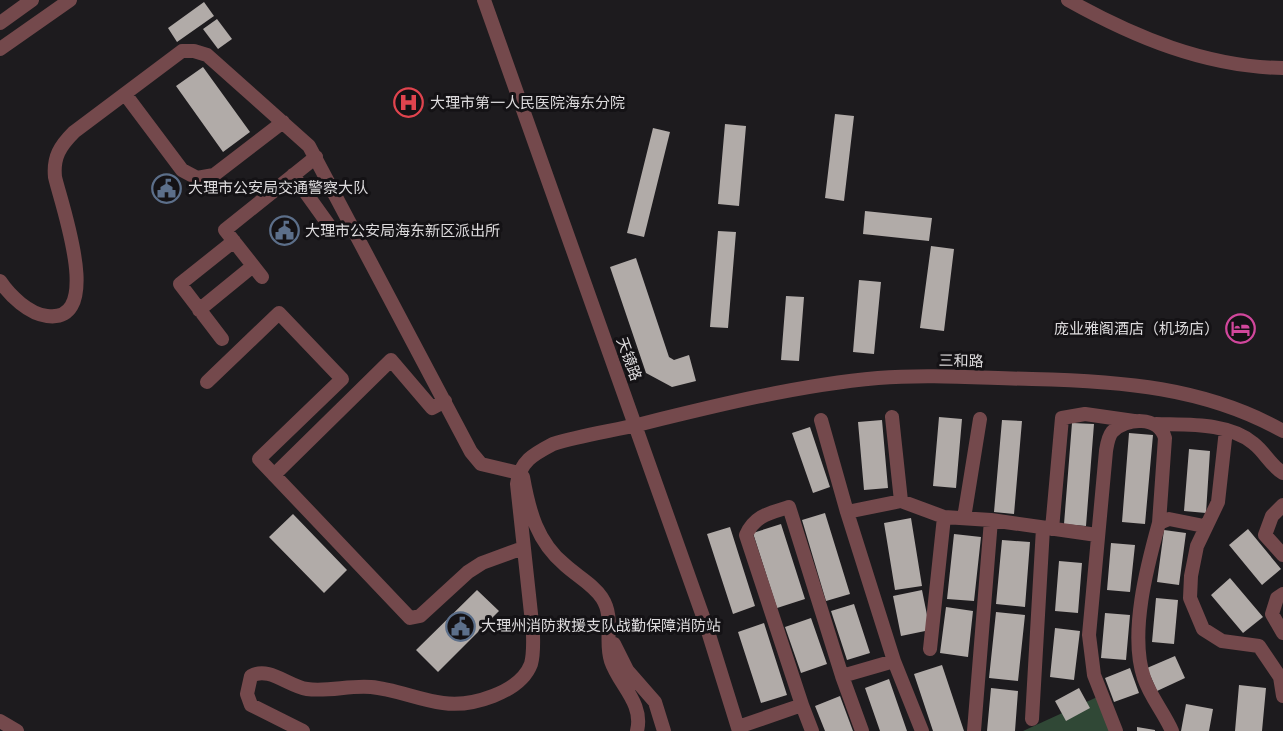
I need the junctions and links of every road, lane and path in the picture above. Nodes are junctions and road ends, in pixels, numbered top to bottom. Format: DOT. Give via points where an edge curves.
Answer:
graph roads {
  1 [pos="32,0"];
  2 [pos="70,0"];
  3 [pos="484,0"];
  4 [pos="1068,0"];
  5 [pos="0,23"];
  6 [pos="0,50"];
  7 [pos="1283,68"];
  8 [pos="125,94"];
  9 [pos="283,122"];
  10 [pos="316,157"];
  11 [pos="293,175"];
  12 [pos="331,228"];
  13 [pos="234,242"];
  14 [pos="253,266"];
  15 [pos="262,277"];
  16 [pos="0,281"];
  17 [pos="199,310"];
  18 [pos="222,339"];
  19 [pos="207,382"];
  20 [pos="445,401"];
  21 [pos="892,417"];
  22 [pos="980,419"];
  23 [pos="821,420"];
  24 [pos="1136,422"];
  25 [pos="1156,424"];
  26 [pos="635,425"];
  27 [pos="1226,430"];
  28 [pos="1283,431"];
  29 [pos="519,473"];
  30 [pos="1283,473"];
  31 [pos="274,475"];
  32 [pos="902,501"];
  33 [pos="1283,505"];
  34 [pos="847,512"];
  35 [pos="944,517"];
  36 [pos="964,518"];
  37 [pos="991,520"];
  38 [pos="1159,523"];
  39 [pos="1204,526"];
  40 [pos="1047,528"];
  41 [pos="1097,535"];
  42 [pos="523,548"];
  43 [pos="1283,555"];
  44 [pos="1283,594"];
  45 [pos="1283,633"];
  46 [pos="609,634"];
  47 [pos="930,649"];
  48 [pos="894,661"];
  49 [pos="1281,671"];
  50 [pos="842,675"];
  51 [pos="1283,696"];
  52 [pos="802,705"];
  53 [pos="1032,719"];
  54 [pos="0,721"];
  55 [pos="739,729"];
  56 [pos="17,731"];
  57 [pos="303,731"];
  58 [pos="637,731"];
  59 [pos="664,731"];
  60 [pos="812,731"];
  61 [pos="862,731"];
  62 [pos="921,731"];
  63 [pos="974,731"];
  64 [pos="1116,731"];
  65 [pos="1172,731"];
  1 -- 5 [label="street"];
  2 -- 6 [label="street"];
  3 -- 26 [label="street, 天镜路"];
  4 -- 7 [label="street" via="1125,29 1188,53"];
  8 -- 9 [label="street" via="182,51 194,51 211,58"];
  8 -- 9 [label="street" via="182,170 197,178 213,175"];
  8 -- 16 [label="street" via="74,132 60,147 54,161 78,280 75,302 60,316 41,315 15,298"];
  9 -- 10 [label="street"];
  10 -- 11 [label="street"];
  10 -- 20 [label="street"];
  11 -- 12 [label="street"];
  11 -- 13 [label="street" via="225,230"];
  13 -- 14 [label="street"];
  13 -- 17 [label="street" via="180,284"];
  14 -- 15 [label="street"];
  14 -- 17 [label="street"];
  17 -- 18 [label="street"];
  19 -- 31 [label="street" via="279,314 342,379 259,459"];
  20 -- 29 [label="street" via="476,460"];
  20 -- 31 [label="street" via="432,408 391,360"];
  21 -- 32 [label="street"];
  22 -- 36 [label="street"];
  23 -- 34 [label="street"];
  24 -- 25 [label="street"];
  24 -- 40 [label="street" via="1085,414 1062,418"];
  24 -- 41 [label="street" via="1110,434"];
  25 -- 27 [label="street"];
  25 -- 38 [label="street" via="1165,438"];
  26 -- 28 [label="street, 三和路" via="832,385 878,378 926,377 1084,381 1161,388 1237,409"];
  26 -- 29 [label="street, 三和路" via="553,444 532,455"];
  26 -- 55 [label="street, 天镜路"];
  27 -- 30 [label="street" via="1252,441 1272,466"];
  27 -- 39 [label="street" via="1218,502"];
  29 -- 42 [label="street"];
  29 -- 46 [label="street" via="538,534 563,564 602,597 608,611"];
  31 -- 42 [label="street" via="410,618 420,616 468,572"];
  32 -- 34 [label="street"];
  32 -- 35 [label="street"];
  33 -- 43 [label="street" via="1272,516 1265,535"];
  34 -- 48 [label="street"];
  35 -- 36 [label="street"];
  35 -- 47 [label="street"];
  36 -- 37 [label="street"];
  37 -- 40 [label="street"];
  37 -- 63 [label="street"];
  38 -- 39 [label="street" via="1169,519"];
  38 -- 65 [label="street" via="1147,564 1138,647 1144,679"];
  39 -- 49 [label="street" via="1191,576 1190,598 1195,614 1203,629 1222,641 1259,646"];
  40 -- 41 [label="street"];
  40 -- 53 [label="street"];
  41 -- 64 [label="street" via="1089,635 1094,675"];
  42 -- 57 [label="street" via="533,650 531,664 516,684 482,698 443,703 373,687 305,689 265,673 251,676 247,694 251,705"];
  44 -- 45 [label="street" via="1277,598 1272,614"];
  46 -- 58 [label="street" via="609,657 638,711"];
  46 -- 59 [label="street" via="620,658 659,708"];
  48 -- 50 [label="street"];
  48 -- 62 [label="street"];
  49 -- 51 [label="street"];
  50 -- 52 [label="street" via="789,507 760,516 746,536"];
  50 -- 61 [label="street"];
  52 -- 55 [label="street"];
  52 -- 60 [label="street"];
  54 -- 56 [label="street"];
}
